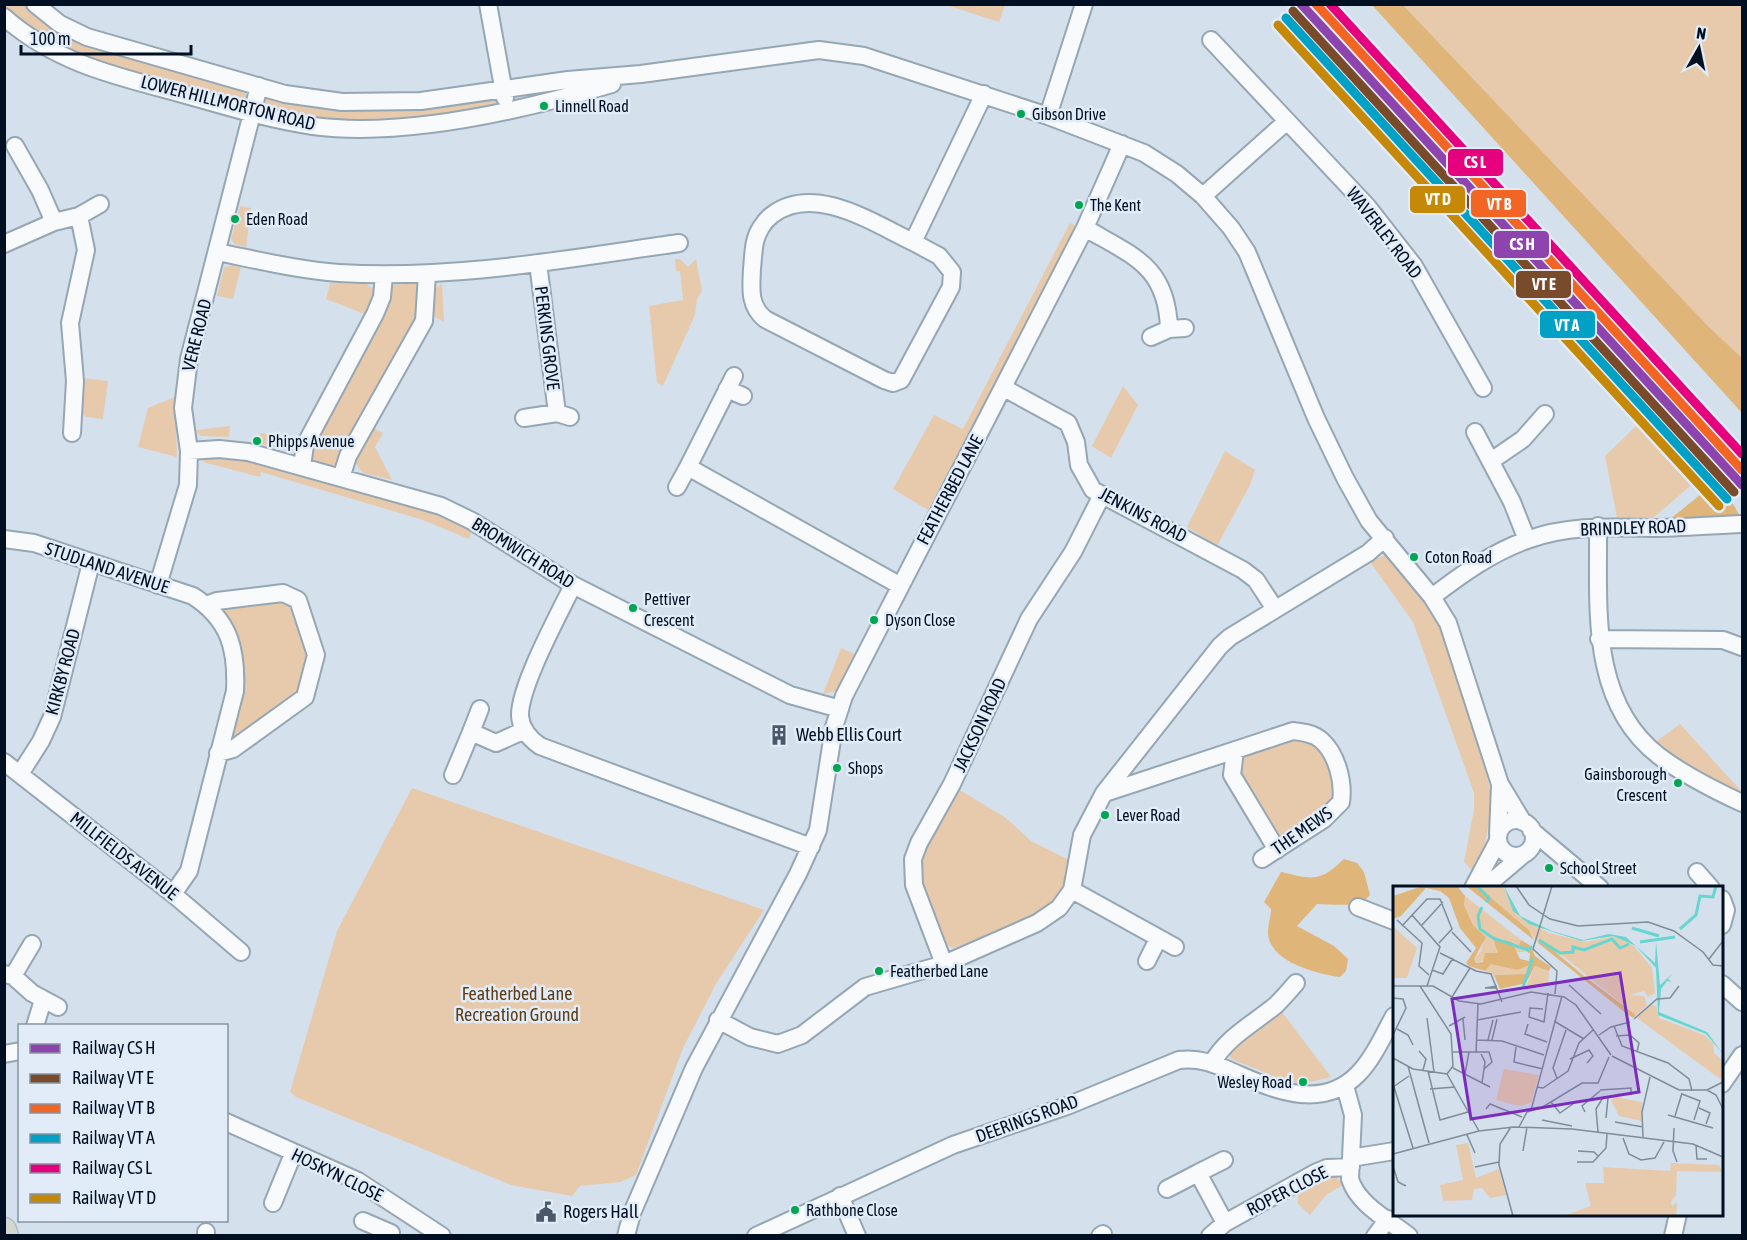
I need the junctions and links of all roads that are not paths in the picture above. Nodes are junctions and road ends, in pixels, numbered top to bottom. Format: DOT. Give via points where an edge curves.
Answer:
graph roads {
  1 [pos="35,4"];
  2 [pos="488,4"];
  3 [pos="1084,4"];
  4 [pos="4,17"];
  5 [pos="1211,40"];
  6 [pos="641,75"];
  7 [pos="260,86"];
  8 [pos="503,89"];
  9 [pos="984,94"];
  10 [pos="507,110"];
  11 [pos="253,113"];
  12 [pos="1048,116"];
  13 [pos="1287,121"];
  14 [pos="1122,144"];
  15 [pos="15,146"];
  16 [pos="1203,196"];
  17 [pos="100,204"];
  18 [pos="80,216"];
  19 [pos="54,222"];
  20 [pos="1085,228"];
  21 [pos="913,242"];
  22 [pos="682,243"];
  23 [pos="4,244"];
  24 [pos="217,252"];
  25 [pos="538,263"];
  26 [pos="427,274"];
  27 [pos="384,275"];
  28 [pos="1151,337"];
  29 [pos="735,387"];
  30 [pos="1004,388"];
  31 [pos="1484,388"];
  32 [pos="1545,414"];
  33 [pos="524,418"];
  34 [pos="78,426"];
  35 [pos="1475,432"];
  36 [pos="189,451"];
  37 [pos="1491,461"];
  38 [pos="302,467"];
  39 [pos="688,467"];
  40 [pos="341,478"];
  41 [pos="677,487"];
  42 [pos="1102,495"];
  43 [pos="1743,524"];
  44 [pos="1598,526"];
  45 [pos="1385,538"];
  46 [pos="4,539"];
  47 [pos="1527,540"];
  48 [pos="91,563"];
  49 [pos="158,585"];
  50 [pos="573,585"];
  51 [pos="899,585"];
  52 [pos="1432,597"];
  53 [pos="206,605"];
  54 [pos="1275,609"];
  55 [pos="1599,639"];
  56 [pos="1743,647"];
  57 [pos="480,709"];
  58 [pos="840,709"];
  59 [pos="525,730"];
  60 [pos="471,732"];
  61 [pos="1235,751"];
  62 [pos="218,753"];
  63 [pos="1202,761"];
  64 [pos="4,762"];
  65 [pos="20,774"];
  66 [pos="453,775"];
  67 [pos="1232,775"];
  68 [pos="1500,784"];
  69 [pos="1104,793"];
  70 [pos="1743,803"];
  71 [pos="1527,826"];
  72 [pos="1498,838"];
  73 [pos="811,847"];
  74 [pos="1525,854"];
  75 [pos="1573,866"];
  76 [pos="1697,872"];
  77 [pos="1474,886"];
  78 [pos="1486,886"];
  79 [pos="1598,886"];
  80 [pos="1709,886"];
  81 [pos="1072,890"];
  82 [pos="173,894"];
  83 [pos="1723,902"];
  84 [pos="1358,907"];
  85 [pos="1393,919"];
  86 [pos="1723,921"];
  87 [pos="1158,939"];
  88 [pos="32,944"];
  89 [pos="1175,947"];
  90 [pos="241,952"];
  91 [pos="1147,961"];
  92 [pos="944,964"];
  93 [pos="9,975"];
  94 [pos="1296,983"];
  95 [pos="1723,985"];
  96 [pos="1743,1002"];
  97 [pos="718,1020"];
  98 [pos="1393,1023"];
  99 [pos="36,1024"];
  100 [pos="1388,1042"];
  101 [pos="1743,1055"];
  102 [pos="1212,1063"];
  103 [pos="1723,1083"];
  104 [pos="1345,1086"];
  105 [pos="228,1123"];
  106 [pos="1393,1151"];
  107 [pos="293,1154"];
  108 [pos="1224,1160"];
  109 [pos="1351,1162"];
  110 [pos="1198,1173"];
  111 [pos="1167,1189"];
  112 [pos="840,1196"];
  113 [pos="391,1201"];
  114 [pos="272,1203"];
  115 [pos="1678,1216"];
  116 [pos="1388,1219"];
  117 [pos="363,1221"];
  118 [pos="1225,1223"];
  119 [pos="4,1230"];
  120 [pos="6,1236"];
  121 [pos="442,1236"];
  122 [pos="626,1236"];
  123 [pos="756,1236"];
  124 [pos="857,1236"];
  125 [pos="1210,1236"];
  126 [pos="1375,1236"];
  127 [pos="1409,1236"];
  128 [pos="1673,1236"];
  1 -- 7 [label="street, LOWER HILLMORTON ROAD" via="80,35"];
  2 -- 8 [label="street"];
  3 -- 12 [label="street"];
  4 -- 11 [label="street, LOWER HILLMORTON ROAD" via="27,37 77,64"];
  5 -- 13 [label="street, WAVERLEY ROAD"];
  6 -- 8 [label="street, LOWER HILLMORTON ROAD"];
  6 -- 9 [label="street, LOWER HILLMORTON ROAD" via="819,50 864,56"];
  6 -- 10 [label="street, LOWER HILLMORTON ROAD"];
  7 -- 8 [label="street, LOWER HILLMORTON ROAD" via="285,94 352,102 421,100"];
  7 -- 11 [label="street, VERE ROAD"];
  8 -- 10 [label="street"];
  9 -- 12 [label="street, LOWER HILLMORTON ROAD"];
  9 -- 21 [label="street"];
  10 -- 11 [label="street, LOWER HILLMORTON ROAD" via="438,124 383,128 312,126"];
  11 -- 24 [label="street, VERE ROAD"];
  12 -- 14 [label="street"];
  13 -- 16 [label="street"];
  13 -- 31 [label="street, WAVERLEY ROAD" via="1367,206 1414,266"];
  14 -- 16 [label="street" via="1177,174"];
  14 -- 20 [label="street, FEATHERBED LANE"];
  15 -- 19 [label="street"];
  16 -- 45 [label="street" via="1246,252 1340,468 1368,521"];
  17 -- 18 [label="street"];
  18 -- 19 [label="street"];
  18 -- 34 [label="street" via="86,250 70,322"];
  19 -- 23 [label="street"];
  20 -- 28 [label="street" via="1139,260 1157,279 1177,329"];
  20 -- 30 [label="street, FEATHERBED LANE"];
  21 -- 21 [label="street" via="939,256 952,272 951,287 901,380 884,380 765,320 753,304 750,293 755,241 768,218 779,210 806,203 825,204"];
  22 -- 25 [label="street"];
  24 -- 27 [label="street" via="299,268"];
  24 -- 36 [label="street, VERE ROAD" via="184,386"];
  25 -- 26 [label="street"];
  25 -- 33 [label="street, PERKINS GROVE" via="563,415"];
  26 -- 27 [label="street"];
  26 -- 40 [label="street" via="424,321 348,456"];
  27 -- 38 [label="street" via="375,314 305,445"];
  29 -- 39 [label="street"];
  30 -- 42 [label="street, JENKINS ROAD" via="1068,423 1076,442 1078,465 1093,490"];
  30 -- 51 [label="street, FEATHERBED LANE"];
  32 -- 37 [label="street" via="1523,439"];
  35 -- 37 [label="street"];
  36 -- 38 [label="street, BROMWICH ROAD" via="248,452"];
  36 -- 49 [label="street, VERE ROAD" via="188,485"];
  37 -- 47 [label="street"];
  38 -- 40 [label="street, BROMWICH ROAD"];
  39 -- 41 [label="street"];
  39 -- 51 [label="street"];
  40 -- 50 [label="street, BROMWICH ROAD" via="441,506 472,520"];
  42 -- 54 [label="street, JENKINS ROAD" via="1243,570 1256,580"];
  42 -- 92 [label="street, JACKSON ROAD" via="1073,552 1029,619 913,859 914,885"];
  43 -- 44 [label="street, BRINDLEY ROAD"];
  44 -- 47 [label="street, BRINDLEY ROAD"];
  44 -- 55 [label="street"];
  45 -- 52 [label="street"];
  45 -- 54 [label="street" via="1368,553"];
  46 -- 48 [label="street, STUDLAND AVENUE" via="34,543"];
  47 -- 52 [label="street, BRINDLEY ROAD" via="1476,564"];
  48 -- 49 [label="street, STUDLAND AVENUE"];
  48 -- 65 [label="street, KIRKBY ROAD" via="51,717"];
  49 -- 53 [label="street, STUDLAND AVENUE"];
  50 -- 58 [label="street, BROMWICH ROAD" via="790,695"];
  50 -- 59 [label="street" via="527,687 520,719"];
  51 -- 58 [label="street, FEATHERBED LANE"];
  52 -- 68 [label="street" via="1448,623"];
  53 -- 62 [label="street" via="232,643 237,661 235,691"];
  53 -- 62 [label="street" via="291,595 298,600 316,655 303,700 233,749"];
  54 -- 69 [label="street" via="1220,646"];
  55 -- 56 [label="street" via="1723,640"];
  55 -- 70 [label="street" via="1614,697 1646,744 1710,788"];
  57 -- 60 [label="street"];
  58 -- 73 [label="street, FEATHERBED LANE" via="822,812"];
  59 -- 60 [label="street" via="496,743"];
  59 -- 73 [label="street" via="530,740 540,746"];
  60 -- 66 [label="street"];
  61 -- 63 [label="street"];
  61 -- 67 [label="street"];
  61 -- 67 [label="street, THE MEWS" via="1293,731 1320,739 1342,778 1341,802 1324,819 1270,854"];
  62 -- 82 [label="street" via="189,871"];
  63 -- 67 [label="street"];
  63 -- 69 [label="street"];
  64 -- 65 [label="street, MILLFIELDS AVENUE"];
  65 -- 82 [label="street, MILLFIELDS AVENUE"];
  68 -- 71 [label="street"];
  68 -- 72 [label="street"];
  69 -- 81 [label="street" via="1082,835"];
  71 -- 72 [label="street" via="1508,822"];
  71 -- 74 [label="street" via="1533,840"];
  71 -- 75 [label="street"];
  72 -- 74 [label="street" via="1508,854"];
  72 -- 77 [label="street"];
  73 -- 97 [label="street, FEATHERBED LANE"];
  74 -- 75 [label="street" via="1545,853"];
  74 -- 78 [label="street"];
  75 -- 79 [label="street"];
  76 -- 80 [label="street"];
  81 -- 87 [label="street"];
  81 -- 92 [label="street" via="1059,908 1037,923"];
  82 -- 90 [label="street, MILLFIELDS AVENUE"];
  83 -- 86 [label="street"];
  84 -- 85 [label="street" via="1378,908"];
  87 -- 89 [label="street"];
  87 -- 91 [label="street"];
  88 -- 93 [label="street"];
  92 -- 97 [label="street" via="865,987 802,1035 778,1044 750,1037"];
  93 -- 99 [label="street" via="50,1004"];
  94 -- 102 [label="street" via="1277,1004 1226,1043"];
  95 -- 96 [label="street"];
  97 -- 122 [label="street, FEATHERBED LANE" via="632,1213"];
  98 -- 100 [label="street"];
  100 -- 104 [label="street"];
  101 -- 103 [label="street"];
  102 -- 104 [label="street, DEERINGS ROAD" via="1288,1094 1324,1094"];
  102 -- 112 [label="street, DEERINGS ROAD" via="1192,1058 1179,1060 1067,1106 953,1145"];
  104 -- 109 [label="street" via="1353,1115"];
  105 -- 107 [label="street, HOSKYN CLOSE"];
  106 -- 109 [label="street, ROPER CLOSE"];
  107 -- 113 [label="street, HOSKYN CLOSE" via="358,1181"];
  107 -- 114 [label="street"];
  108 -- 110 [label="street"];
  109 -- 116 [label="street" via="1350,1179 1359,1197"];
  109 -- 118 [label="street, ROPER CLOSE" via="1315,1173"];
  110 -- 111 [label="street"];
  110 -- 118 [label="street, ROPER CLOSE"];
  112 -- 123 [label="street, DEERINGS ROAD"];
  112 -- 124 [label="street"];
  113 -- 117 [label="street" via="385,1230"];
  113 -- 121 [label="street, HOSKYN CLOSE"];
  115 -- 128 [label="street"];
  116 -- 126 [label="street"];
  116 -- 127 [label="street"];
  118 -- 125 [label="street, ROPER CLOSE"];
  119 -- 120 [label="highway"];
}
